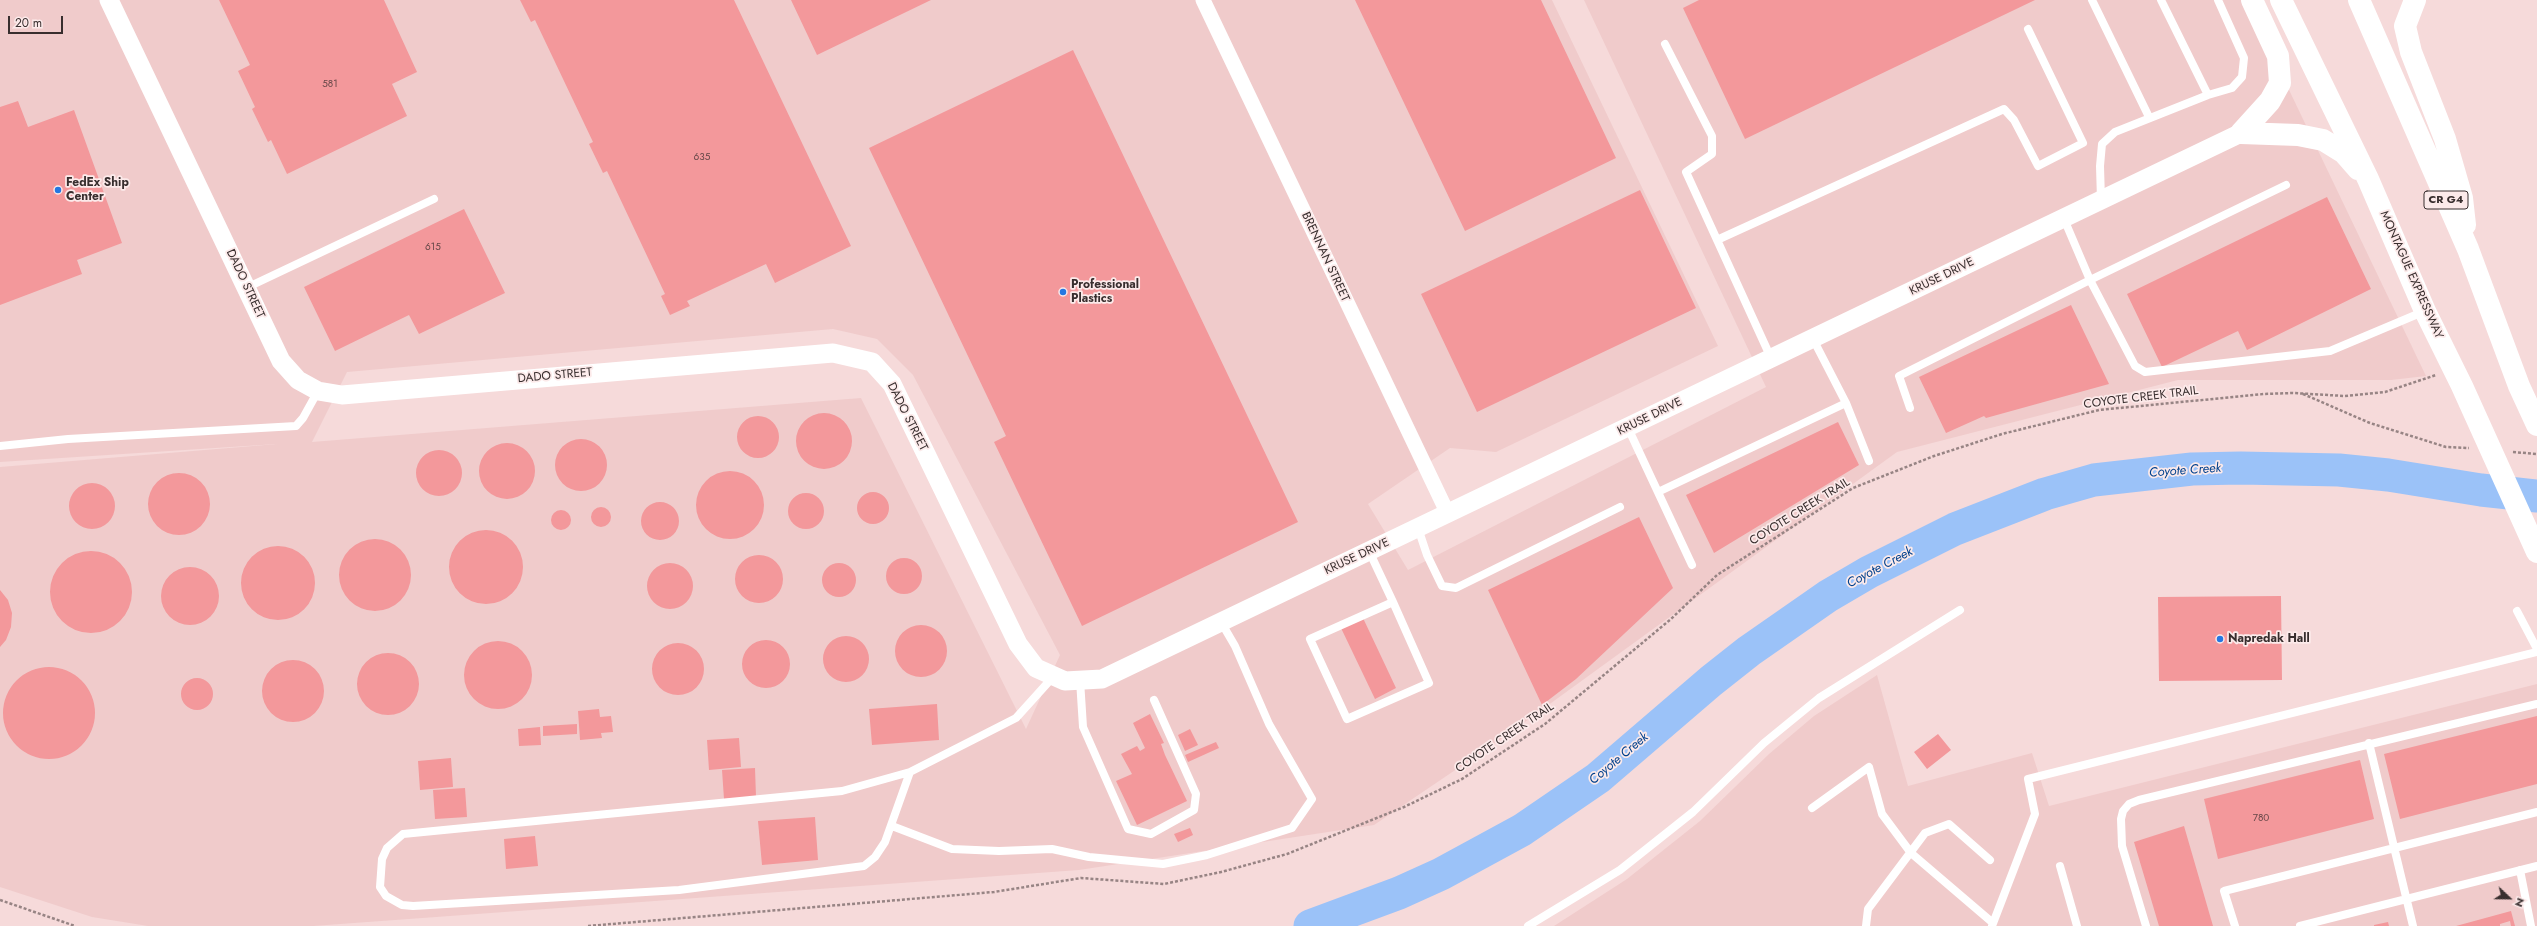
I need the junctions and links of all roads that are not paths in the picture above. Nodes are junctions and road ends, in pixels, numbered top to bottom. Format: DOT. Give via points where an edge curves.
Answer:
graph roads {
  1 [pos="109,0"];
  2 [pos="1203,0"];
  3 [pos="2092,0"];
  4 [pos="2161,0"];
  5 [pos="2218,0"];
  6 [pos="2252,0"];
  7 [pos="2280,0"];
  8 [pos="2359,0"];
  9 [pos="2415,0"];
  10 [pos="2028,29"];
  11 [pos="1665,44"];
  12 [pos="2208,95"];
  13 [pos="2149,117"];
  14 [pos="2241,133"];
  15 [pos="2368,179"];
  16 [pos="2286,185"];
  17 [pos="434,199"];
  18 [pos="2101,201"];
  19 [pos="2064,219"];
  20 [pos="1717,240"];
  21 [pos="2468,249"];
  22 [pos="2090,280"];
  23 [pos="246,288"];
  24 [pos="2425,311"];
  25 [pos="1813,339"];
  26 [pos="1771,359"];
  27 [pos="318,391"];
  28 [pos="1846,403"];
  29 [pos="1910,408"];
  30 [pos="2537,425"];
  31 [pos="1628,428"];
  32 [pos="0,446"];
  33 [pos="1869,462"];
  34 [pos="1658,492"];
  35 [pos="1620,507"];
  36 [pos="1448,514"];
  37 [pos="1418,528"];
  38 [pos="1370,551"];
  39 [pos="2537,552"];
  40 [pos="1692,565"];
  41 [pos="1394,602"];
  42 [pos="1960,610"];
  43 [pos="2517,611"];
  44 [pos="1221,622"];
  45 [pos="2537,651"];
  46 [pos="1053,677"];
  47 [pos="1080,680"];
  48 [pos="1154,700"];
  49 [pos="2537,704"];
  50 [pos="2369,743"];
  51 [pos="910,772"];
  52 [pos="1812,808"];
  53 [pos="2537,812"];
  54 [pos="892,826"];
  55 [pos="2394,848"];
  56 [pos="1911,853"];
  57 [pos="1990,860"];
  58 [pos="2060,866"];
  59 [pos="2537,866"];
  60 [pos="2520,870"];
  61 [pos="2406,898"];
  62 [pos="1992,924"];
  63 [pos="2537,925"];
  64 [pos="1528,926"];
  65 [pos="1866,926"];
  66 [pos="2077,926"];
  67 [pos="2146,926"];
  68 [pos="2235,926"];
  69 [pos="2300,926"];
  70 [pos="2413,926"];
  71 [pos="2532,926"];
  1 -- 23 [label="street, DADO STREET"];
  2 -- 36 [label="street, BRENNAN STREET"];
  3 -- 13 [label="lane"];
  4 -- 12 [label="lane"];
  5 -- 12 [label="lane" via="2244,58 2242,77 2232,88"];
  6 -- 14 [label="highway" via="2278,56 2280,83 2270,102"];
  7 -- 15 [label="highway, MONTAGUE EXPRESSWAY"];
  8 -- 21 [label="highway, CR G4"];
  9 -- 21 [label="highway" via="2406,26 2411,52 2445,139 2462,198"];
  10 -- 20 [label="lane" via="2083,143 2038,166 2014,120 2004,109"];
  11 -- 20 [label="lane" via="1712,136 1712,154 1686,172"];
  12 -- 13 [label="lane"];
  13 -- 18 [label="lane" via="2115,132 2102,144"];
  14 -- 15 [label="highway" via="2298,135 2323,140 2344,153"];
  14 -- 18 [label="street, KRUSE DRIVE"];
  15 -- 24 [label="highway, MONTAGUE EXPRESSWAY"];
  16 -- 22 [label="lane"];
  17 -- 23 [label="lane"];
  18 -- 19 [label="street, KRUSE DRIVE"];
  19 -- 22 [label="lane"];
  19 -- 25 [label="street, KRUSE DRIVE"];
  20 -- 26 [label="lane"];
  21 -- 30 [label="highway, CR G4"];
  22 -- 24 [label="lane" via="2135,366 2145,372 2330,351"];
  22 -- 29 [label="lane" via="1899,376"];
  23 -- 27 [label="street, DADO STREET" via="282,361 298,380"];
  24 -- 39 [label="highway, MONTAGUE EXPRESSWAY"];
  25 -- 26 [label="street, KRUSE DRIVE"];
  25 -- 28 [label="lane"];
  26 -- 31 [label="street, KRUSE DRIVE"];
  27 -- 32 [label="lane" via="296,426 68,439"];
  27 -- 46 [label="street, DADO STREET" via="342,395 833,353 872,362 892,384 1018,644 1036,668"];
  28 -- 33 [label="lane"];
  28 -- 34 [label="lane"];
  31 -- 34 [label="lane"];
  31 -- 36 [label="street, KRUSE DRIVE"];
  34 -- 40 [label="lane"];
  35 -- 37 [label="lane" via="1456,588 1442,586 1427,555"];
  36 -- 37 [label="street, KRUSE DRIVE"];
  37 -- 38 [label="street, KRUSE DRIVE"];
  38 -- 41 [label="lane"];
  38 -- 44 [label="street, KRUSE DRIVE"];
  41 -- 41 [label="lane" via="1429,683 1347,719 1310,639"];
  42 -- 64 [label="lane" via="1819,698 1764,742 1693,812 1620,870"];
  43 -- 45 [label="lane"];
  44 -- 47 [label="street, KRUSE DRIVE" via="1102,678"];
  44 -- 54 [label="lane" via="1235,646 1269,724 1312,799 1292,828 1207,855 1163,864 1089,857 1052,849 952,849"];
  45 -- 62 [label="lane" via="2028,779 2035,814"];
  46 -- 47 [label="street, KRUSE DRIVE"];
  46 -- 51 [label="lane" via="1016,718"];
  47 -- 48 [label="lane" via="1083,727 1128,829 1151,834 1194,810 1196,794"];
  49 -- 50 [label="lane"];
  50 -- 55 [label="lane"];
  50 -- 67 [label="lane" via="2128,804 2121,819 2121,838"];
  51 -- 54 [label="lane"];
  51 -- 54 [label="lane" via="842,791 404,834 387,848 382,859 380,886 386,896 402,905 413,906 679,890 864,866 875,857"];
  52 -- 56 [label="lane" via="1869,767 1882,814"];
  53 -- 55 [label="lane"];
  55 -- 61 [label="lane"];
  55 -- 68 [label="lane" via="2224,891"];
  56 -- 57 [label="lane" via="1925,832 1949,824"];
  56 -- 62 [label="lane"];
  56 -- 65 [label="lane" via="1868,910"];
  58 -- 66 [label="lane"];
  59 -- 60 [label="lane"];
  60 -- 61 [label="lane"];
  60 -- 71 [label="lane"];
  61 -- 69 [label="lane"];
  61 -- 70 [label="lane"];
  63 -- 71 [label="lane"];
}
